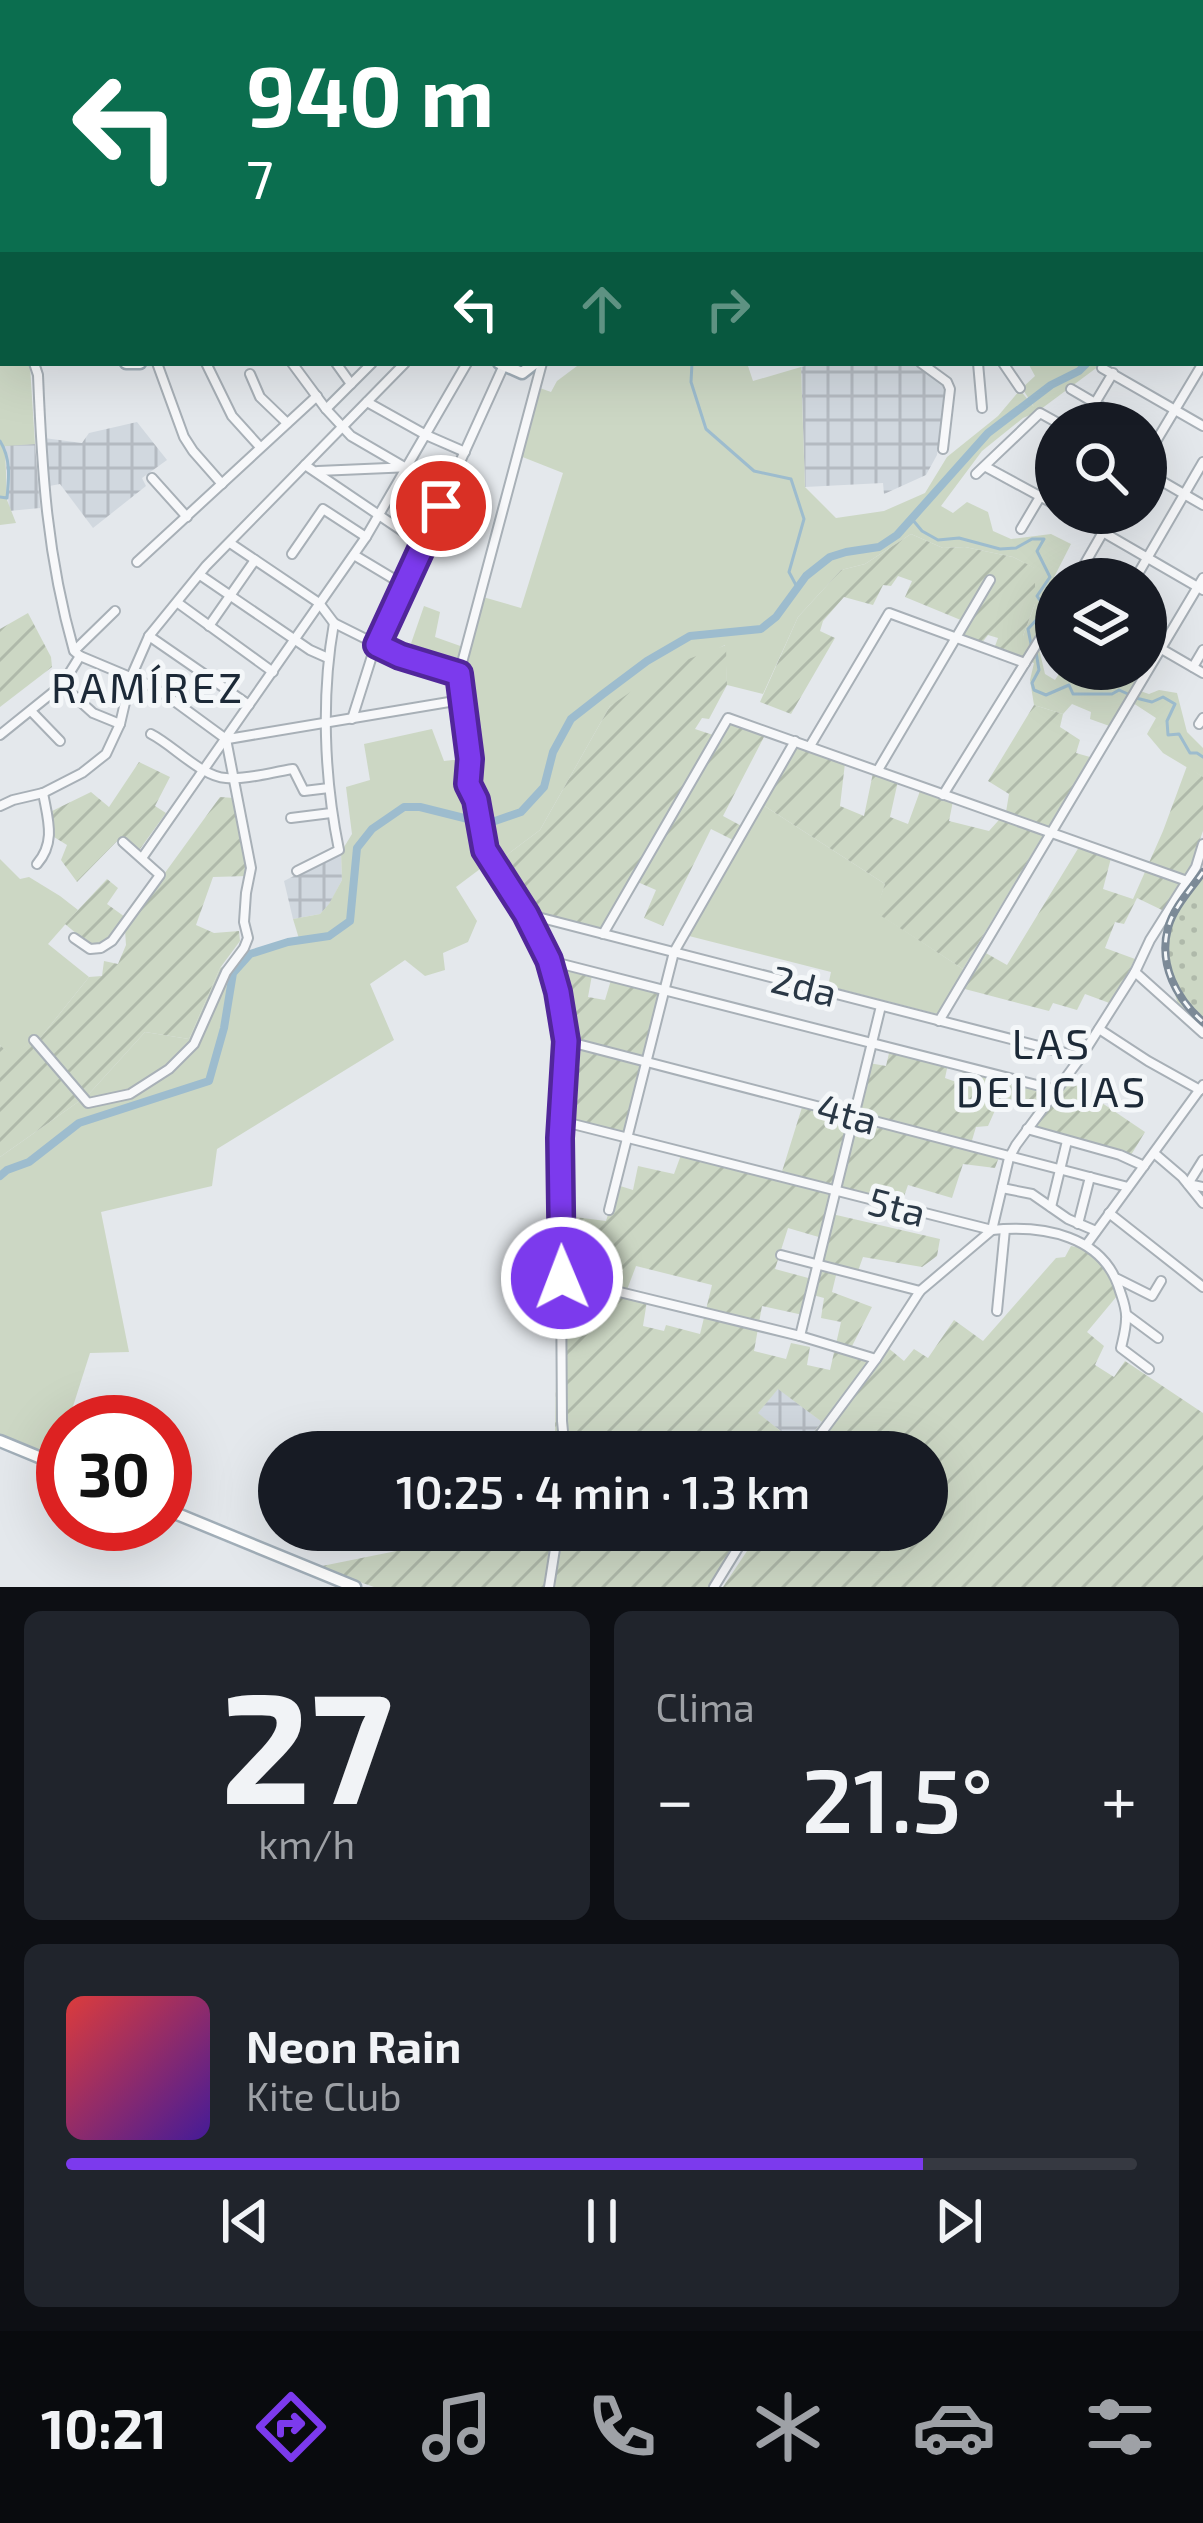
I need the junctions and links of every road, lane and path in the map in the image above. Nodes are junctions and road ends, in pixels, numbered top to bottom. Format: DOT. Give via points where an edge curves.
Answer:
graph roads {
  1 [pos="35,366"];
  2 [pos="158,366"];
  3 [pos="207,366"];
  4 [pos="294,366"];
  5 [pos="338,366"];
  6 [pos="369,366"];
  7 [pos="401,366"];
  8 [pos="465,366"];
  9 [pos="500,366"];
  10 [pos="505,366"];
  11 [pos="534,366"];
  12 [pos="538,366"];
  13 [pos="925,366"];
  14 [pos="978,366"];
  15 [pos="1005,366"];
  16 [pos="1201,366"];
  17 [pos="1102,368"];
  18 [pos="1113,373"];
  19 [pos="250,374"];
  20 [pos="522,374"];
  21 [pos="537,381"];
  22 [pos="351,384"];
  23 [pos="1020,388"];
  24 [pos="1071,389"];
  25 [pos="317,396"];
  26 [pos="367,402"];
  27 [pos="1093,402"];
  28 [pos="1096,402"];
  29 [pos="982,407"];
  30 [pos="1174,408"];
  31 [pos="326,409"];
  32 [pos="1035,418"];
  33 [pos="1167,421"];
  34 [pos="286,423"];
  35 [pos="1203,426"];
  36 [pos="343,427"];
  37 [pos="426,435"];
  38 [pos="260,448"];
  39 [pos="943,448"];
  40 [pos="465,452"];
  41 [pos="1203,462"];
  42 [pos="305,465"];
  43 [pos="458,466"];
  44 [pos="986,467"];
  45 [pos="406,468"];
  46 [pos="316,471"];
  47 [pos="976,474"];
  48 [pos="152,478"];
  49 [pos="222,484"];
  50 [pos="1167,484"];
  51 [pos="1035,493"];
  52 [pos="1185,494"];
  53 [pos="1203,505"];
  54 [pos="1035,506"];
  55 [pos="379,516"];
  56 [pos="187,517"];
  57 [pos="1021,529"];
  58 [pos="1106,534"];
  59 [pos="367,537"];
  60 [pos="230,543"];
  61 [pos="423,546"];
  62 [pos="292,554"];
  63 [pos="354,555"];
  64 [pos="1147,558"];
  65 [pos="255,560"];
  66 [pos="137,562"];
  67 [pos="1167,568"];
  68 [pos="200,575"];
  69 [pos="990,580"];
  70 [pos="404,585"];
  71 [pos="1201,585"];
  72 [pos="231,596"];
  73 [pos="178,603"];
  74 [pos="319,603"];
  75 [pos="115,611"];
  76 [pos="334,623"];
  77 [pos="209,626"];
  78 [pos="149,637"];
  79 [pos="957,638"];
  80 [pos="295,640"];
  81 [pos="1167,641"];
  82 [pos="377,645"];
  83 [pos="1035,647"];
  84 [pos="1203,650"];
  85 [pos="1167,652"];
  86 [pos="77,653"];
  87 [pos="328,658"];
  88 [pos="1025,664"];
  89 [pos="1193,667"];
  90 [pos="273,672"];
  91 [pos="1203,673"];
  92 [pos="459,674"];
  93 [pos="131,677"];
  94 [pos="62,686"];
  95 [pos="1137,690"];
  96 [pos="462,700"];
  97 [pos="249,705"];
  98 [pos="31,711"];
  99 [pos="352,719"];
  100 [pos="120,724"];
  101 [pos="328,724"];
  102 [pos="151,734"];
  103 [pos="0,735"];
  104 [pos="226,740"];
  105 [pos="60,741"];
  106 [pos="795,741"];
  107 [pos="810,746"];
  108 [pos="203,770"];
  109 [pos="878,770"];
  110 [pos="232,777"];
  111 [pos="329,788"];
  112 [pos="43,793"];
  113 [pos="944,795"];
  114 [pos="0,806"];
  115 [pos="331,814"];
  116 [pos="291,818"];
  117 [pos="1050,833"];
  118 [pos="123,842"];
  119 [pos="1203,844"];
  120 [pos="142,857"];
  121 [pos="37,864"];
  122 [pos="297,872"];
  123 [pos="1187,881"];
  124 [pos="526,914"];
  125 [pos="603,934"];
  126 [pos="74,938"];
  127 [pos="674,952"];
  128 [pos="549,960"];
  129 [pos="1135,972"];
  130 [pos="665,990"];
  131 [pos="881,1006"];
  132 [pos="939,1021"];
  133 [pos="1099,1029"];
  134 [pos="1203,1033"];
  135 [pos="34,1040"];
  136 [pos="566,1041"];
  137 [pos="873,1043"];
  138 [pos="1081,1058"];
  139 [pos="646,1063"];
  140 [pos="1201,1087"];
  141 [pos="1056,1090"];
  142 [pos="855,1115"];
  143 [pos="560,1120"];
  144 [pos="1027,1129"];
  145 [pos="627,1138"];
  146 [pos="1067,1141"];
  147 [pos="1154,1153"];
  148 [pos="1010,1158"];
  149 [pos="1203,1160"];
  150 [pos="1144,1166"];
  151 [pos="1060,1169"];
  152 [pos="1090,1177"];
  153 [pos="1188,1184"];
  154 [pos="1128,1187"];
  155 [pos="1203,1187"];
  156 [pos="1002,1188"];
  157 [pos="836,1192"];
  158 [pos="1203,1204"];
  159 [pos="1051,1207"];
  160 [pos="609,1210"];
  161 [pos="1109,1213"];
  162 [pos="1078,1224"];
  163 [pos="1005,1229"];
  164 [pos="992,1230"];
  165 [pos="1096,1231"];
  166 [pos="1087,1244"];
  167 [pos="781,1255"];
  168 [pos="818,1264"];
  169 [pos="562,1278"];
  170 [pos="1117,1279"];
  171 [pos="1161,1281"];
  172 [pos="1203,1287"];
  173 [pos="920,1291"];
  174 [pos="997,1311"];
  175 [pos="1127,1315"];
  176 [pos="800,1336"];
  177 [pos="1157,1338"];
  178 [pos="877,1359"];
  179 [pos="1149,1369"];
  180 [pos="563,1431"];
  181 [pos="823,1431"];
  182 [pos="0,1441"];
  183 [pos="36,1456"];
  184 [pos="192,1520"];
  185 [pos="555,1551"];
  186 [pos="736,1551"];
  187 [pos="355,1587"];
  188 [pos="549,1587"];
  189 [pos="714,1587"];
  1 -- 86 [label="street" via="47,528"];
  2 -- 49 [label="street" via="184,437"];
  3 -- 38 [label="street" via="232,416"];
  4 -- 25 [label="street"];
  5 -- 22 [label="street"];
  6 -- 22 [label="street"];
  7 -- 26 [label="street"];
  8 -- 37 [label="street"];
  9 -- 40 [label="street"];
  10 -- 20 [label="main road"];
  11 -- 20 [label="main road"];
  12 -- 21 [label="street"];
  13 -- 39 [label="street" via="950,389"];
  14 -- 29 [label="street"];
  15 -- 23 [label="street"];
  16 -- 30 [label="street"];
  17 -- 18 [label="street"];
  18 -- 28 [label="street"];
  18 -- 30 [label="street"];
  19 -- 34 [label="street"];
  20 -- 21 [label="street"];
  21 -- 92 [label="street"];
  22 -- 31 [label="street"];
  24 -- 27 [label="street"];
  25 -- 31 [label="street"];
  25 -- 34 [label="street"];
  26 -- 36 [label="street"];
  26 -- 37 [label="street"];
  30 -- 33 [label="street"];
  30 -- 35 [label="street"];
  31 -- 36 [label="street"];
  32 -- 44 [label="street"];
  34 -- 38 [label="street"];
  36 -- 42 [label="street"];
  36 -- 45 [label="street"];
  37 -- 40 [label="street"];
  37 -- 45 [label="street"];
  38 -- 49 [label="street"];
  40 -- 43 [label="street"];
  41 -- 52 [label="street"];
  42 -- 46 [label="street"];
  42 -- 60 [label="street"];
  43 -- 45 [label="street"];
  43 -- 61 [label="street"];
  44 -- 47 [label="street"];
  44 -- 51 [label="street"];
  45 -- 46 [label="street"];
  45 -- 55 [label="street"];
  46 -- 55 [label="street"];
  48 -- 56 [label="street"];
  49 -- 56 [label="street"];
  50 -- 52 [label="street"];
  52 -- 53 [label="street"];
  52 -- 64 [label="street"];
  54 -- 57 [label="street"];
  55 -- 59 [label="street"];
  55 -- 61 [label="street"];
  56 -- 66 [label="street"];
  58 -- 64 [label="street"];
  59 -- 62 [label="street" via="323,509"];
  59 -- 63 [label="street"];
  60 -- 65 [label="street"];
  60 -- 68 [label="street"];
  61 -- 70 [label="street"];
  63 -- 70 [label="street"];
  63 -- 74 [label="street"];
  65 -- 72 [label="street"];
  65 -- 74 [label="street"];
  67 -- 71 [label="street"];
  68 -- 72 [label="street"];
  68 -- 73 [label="street"];
  69 -- 79 [label="street"];
  70 -- 82 [label="street"];
  71 -- 81 [label="street"];
  72 -- 77 [label="street"];
  72 -- 80 [label="street"];
  73 -- 77 [label="street"];
  73 -- 78 [label="street"];
  74 -- 76 [label="street"];
  74 -- 80 [label="street"];
  75 -- 86 [label="street"];
  76 -- 82 [label="street"];
  76 -- 87 [label="street"];
  77 -- 90 [label="street"];
  78 -- 93 [label="street"];
  78 -- 97 [label="street"];
  79 -- 88 [label="street"];
  79 -- 107 [label="street" via="889,613"];
  79 -- 109 [label="street"];
  80 -- 87 [label="street"];
  80 -- 90 [label="street"];
  82 -- 92 [label="street"];
  82 -- 99 [label="street"];
  83 -- 88 [label="street"];
  84 -- 89 [label="street"];
  85 -- 89 [label="street"];
  86 -- 93 [label="street"];
  86 -- 94 [label="street"];
  87 -- 101 [label="street"];
  88 -- 113 [label="street"];
  89 -- 91 [label="street"];
  90 -- 97 [label="street"];
  92 -- 96 [label="street"];
  93 -- 100 [label="street"];
  93 -- 104 [label="street"];
  94 -- 98 [label="street"];
  94 -- 100 [label="street"];
  95 -- 117 [label="street"];
  96 -- 99 [label="street"];
  96 -- 124 [label="street" via="468,784 485,850"];
  97 -- 104 [label="street"];
  98 -- 103 [label="street"];
  98 -- 105 [label="street"];
  99 -- 101 [label="street"];
  100 -- 112 [label="street" via="106,754"];
  101 -- 104 [label="street"];
  101 -- 111 [label="street"];
  102 -- 108 [label="street"];
  104 -- 108 [label="street"];
  104 -- 110 [label="street"];
  106 -- 107 [label="street"];
  106 -- 125 [label="street" via="728,718"];
  106 -- 127 [label="street"];
  107 -- 109 [label="street"];
  108 -- 110 [label="street"];
  108 -- 120 [label="street"];
  109 -- 113 [label="street"];
  110 -- 111 [label="street" via="293,769 304,791"];
  110 -- 135 [label="street" via="251,868 248,938 194,1044 130,1094 88,1103"];
  111 -- 115 [label="street"];
  112 -- 114 [label="street"];
  112 -- 121 [label="street" via="50,839"];
  113 -- 117 [label="street"];
  115 -- 116 [label="street"];
  115 -- 122 [label="street" via="339,850"];
  117 -- 123 [label="street"];
  117 -- 132 [label="street"];
  118 -- 120 [label="street"];
  119 -- 123 [label="street"];
  120 -- 126 [label="street" via="160,875 112,940 90,949"];
  123 -- 129 [label="street"];
  124 -- 125 [label="street, 2da"];
  124 -- 128 [label="street"];
  125 -- 127 [label="street, 2da"];
  127 -- 130 [label="street"];
  127 -- 131 [label="street, 2da"];
  128 -- 130 [label="street"];
  128 -- 136 [label="street"];
  129 -- 133 [label="street"];
  129 -- 134 [label="street"];
  130 -- 137 [label="street"];
  130 -- 139 [label="street"];
  131 -- 132 [label="street, 2da"];
  131 -- 137 [label="street"];
  132 -- 138 [label="street, 2da"];
  133 -- 138 [label="street"];
  133 -- 140 [label="street"];
  136 -- 139 [label="street, 4ta"];
  136 -- 143 [label="street"];
  137 -- 141 [label="street"];
  137 -- 142 [label="street"];
  138 -- 141 [label="street"];
  139 -- 142 [label="street, 4ta"];
  139 -- 145 [label="street"];
  140 -- 147 [label="street"];
  141 -- 144 [label="street"];
  142 -- 148 [label="street, 4ta"];
  142 -- 157 [label="street"];
  143 -- 145 [label="street, 5ta"];
  143 -- 169 [label="street"];
  144 -- 146 [label="street"];
  144 -- 148 [label="street"];
  145 -- 157 [label="street, 5ta"];
  145 -- 160 [label="street"];
  146 -- 150 [label="street"];
  146 -- 151 [label="street"];
  147 -- 150 [label="street"];
  147 -- 153 [label="street"];
  148 -- 151 [label="street, 4ta"];
  148 -- 156 [label="street"];
  149 -- 153 [label="street"];
  150 -- 154 [label="street"];
  151 -- 152 [label="street, 4ta"];
  151 -- 159 [label="street"];
  152 -- 154 [label="street, 4ta"];
  152 -- 162 [label="street"];
  153 -- 155 [label="street"];
  153 -- 158 [label="street"];
  154 -- 161 [label="street"];
  156 -- 159 [label="street"];
  156 -- 164 [label="street"];
  157 -- 164 [label="street, 5ta"];
  157 -- 168 [label="street"];
  159 -- 162 [label="street"];
  161 -- 165 [label="street"];
  161 -- 172 [label="street"];
  162 -- 165 [label="street"];
  163 -- 164 [label="street, 5ta"];
  163 -- 166 [label="street, 5ta"];
  163 -- 174 [label="street"];
  164 -- 173 [label="street"];
  165 -- 166 [label="street"];
  166 -- 170 [label="street"];
  167 -- 168 [label="street"];
  168 -- 173 [label="street"];
  168 -- 176 [label="street"];
  169 -- 176 [label="street"];
  169 -- 180 [label="street"];
  170 -- 171 [label="street" via="1152,1295"];
  170 -- 175 [label="street"];
  173 -- 178 [label="street"];
  175 -- 177 [label="street"];
  175 -- 179 [label="street" via="1121,1348"];
  176 -- 178 [label="street"];
  178 -- 181 [label="street"];
  182 -- 183 [label="main road"];
  184 -- 187 [label="main road"];
  185 -- 188 [label="street"];
  186 -- 189 [label="street"];
}
